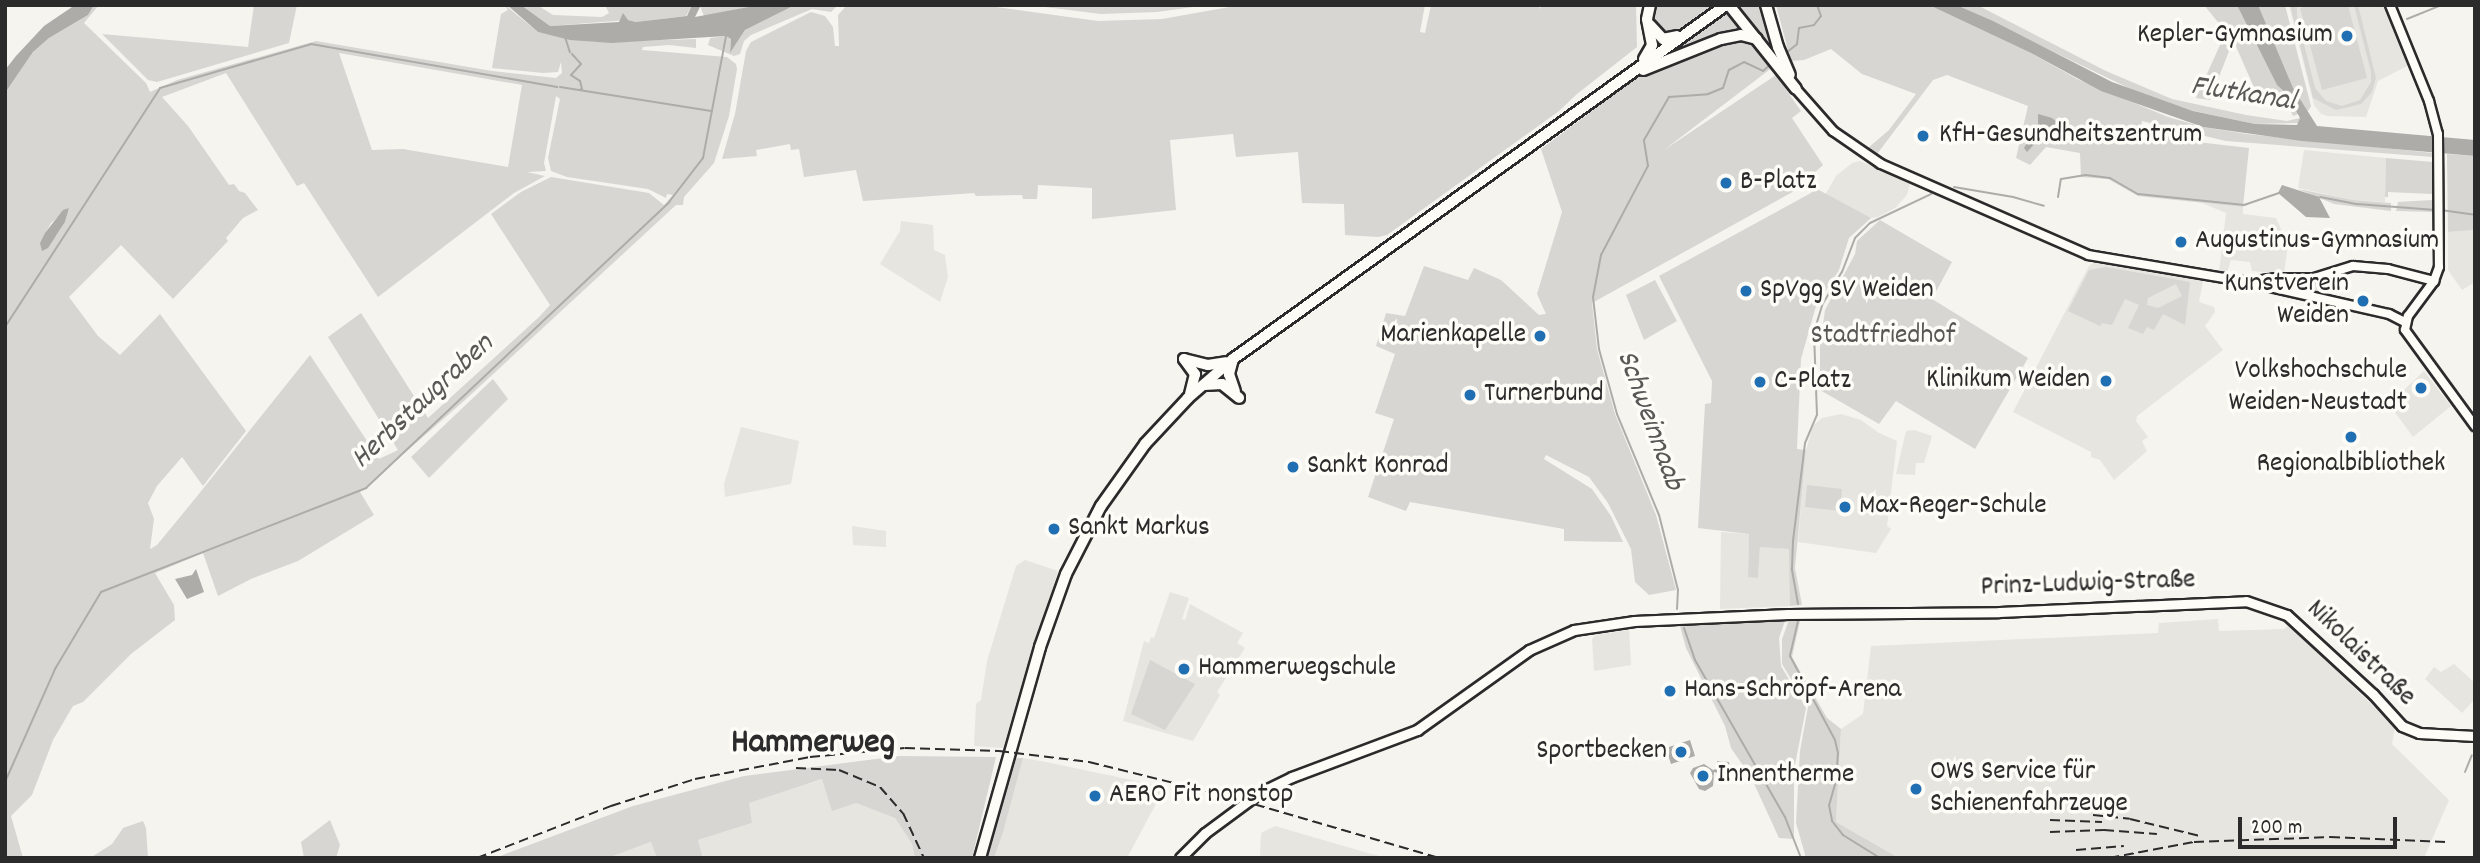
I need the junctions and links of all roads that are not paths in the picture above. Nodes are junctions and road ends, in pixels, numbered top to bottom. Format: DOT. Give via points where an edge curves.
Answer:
graph roads {
  1 [pos="1650,5"];
  2 [pos="1728,5"];
  3 [pos="1766,5"];
  4 [pos="2390,5"];
  5 [pos="1647,19"];
  6 [pos="1693,29"];
  7 [pos="1757,39"];
  8 [pos="1786,72"];
  9 [pos="1629,74"];
  10 [pos="1796,89"];
  11 [pos="2434,281"];
  12 [pos="2248,282"];
  13 [pos="2405,322"];
  14 [pos="1234,359"];
  15 [pos="1201,386"];
  16 [pos="1188,398"];
  17 [pos="2475,426"];
  18 [pos="2257,603"];
  19 [pos="2475,736"];
  20 [pos="980,858"];
  21 [pos="1180,858"];
  1 -- 5 [label="main road"];
  2 -- 6 [label="main road"];
  2 -- 7 [label="main road"];
  3 -- 8 [label="main road"];
  4 -- 11 [label="street" via="2438,134 2439,267"];
  5 -- 6 [label="main road" via="1664,39"];
  5 -- 9 [label="main road" via="1651,51"];
  6 -- 9 [label="main road"];
  7 -- 8 [label="main road"];
  7 -- 9 [label="main road" via="1741,35 1721,39"];
  8 -- 10 [label="main road"];
  9 -- 14 [label="main road"];
  10 -- 12 [label="street" via="1833,131 1881,164 2088,255"];
  11 -- 12 [label="street" via="2353,266 2314,278"];
  11 -- 13 [label="street"];
  12 -- 13 [label="street" via="2389,314"];
  13 -- 17 [label="street" via="2406,335"];
  14 -- 15 [label="main road"];
  14 -- 15 [label="main road" via="1229,374 1239,398 1222,384"];
  14 -- 16 [label="main road" via="1208,365 1184,359 1196,380"];
  15 -- 16 [label="main road"];
  16 -- 20 [label="main road" via="1128,467 1075,554 1040,647"];
  18 -- 19 [label="main road, Nikolaistraße" via="2287,615 2402,726 2435,736"];
  18 -- 21 [label="main road, Prinz-Ludwig-Straße" via="1676,618 1568,632 1523,654 1418,730 1292,777 1250,799"];
}
